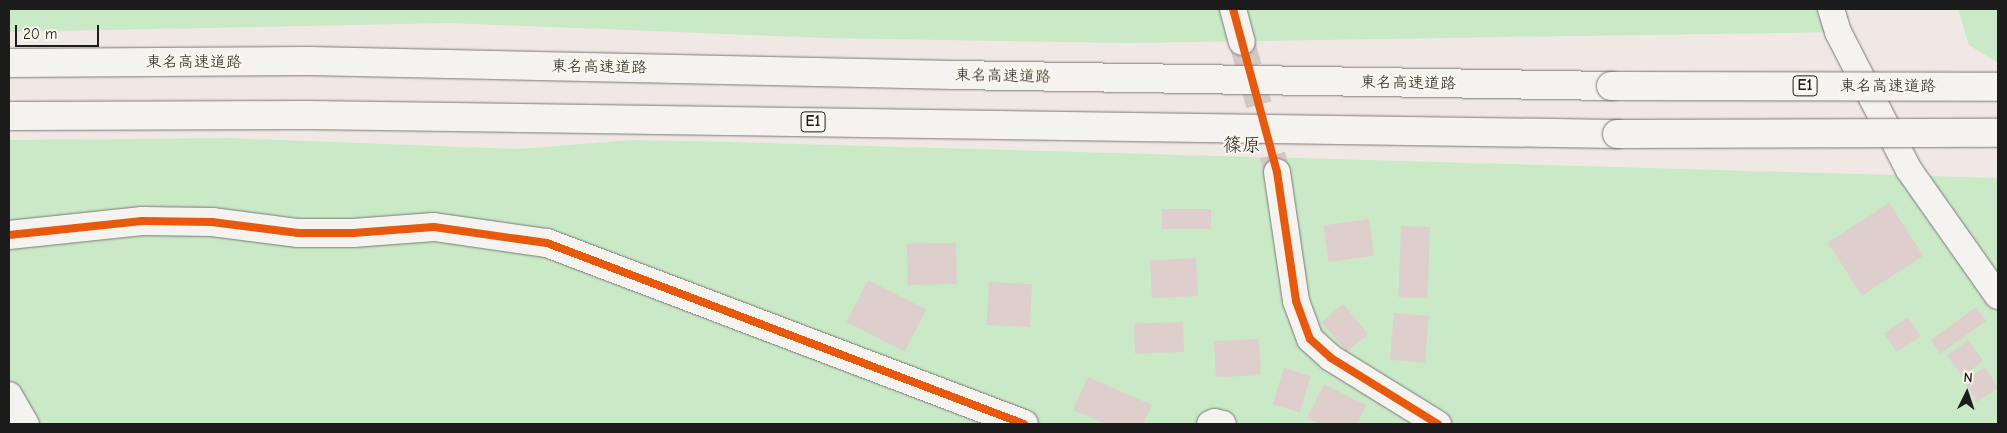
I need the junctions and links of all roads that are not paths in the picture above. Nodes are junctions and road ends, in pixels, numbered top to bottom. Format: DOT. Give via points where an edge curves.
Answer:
graph roads {
  1 [pos="1233,9"];
  2 [pos="1831,9"];
  3 [pos="1242,42"];
  4 [pos="9,63"];
  5 [pos="1998,87"];
  6 [pos="9,116"];
  7 [pos="1998,133"];
  8 [pos="1277,172"];
  9 [pos="9,235"];
  10 [pos="1998,296"];
  11 [pos="9,395"];
  12 [pos="26,424"];
  13 [pos="1024,424"];
  14 [pos="1210,424"];
  15 [pos="1223,424"];
  16 [pos="1438,424"];
  1 -- 3 [label="street"];
  2 -- 10 [label="street" via="1838,32 1909,170"];
  4 -- 5 [label="main road, 東名高速道路 / E1, bridge" via="319,61 1612,86"];
  6 -- 7 [label="main road, E1, bridge" via="308,114 1617,134"];
  8 -- 16 [label="street" via="1296,301 1310,339 1330,358"];
  9 -- 13 [label="main road" via="142,221 212,222 298,233 434,227 548,243"];
  11 -- 12 [label="street"];
  14 -- 15 [label="street"];
}
